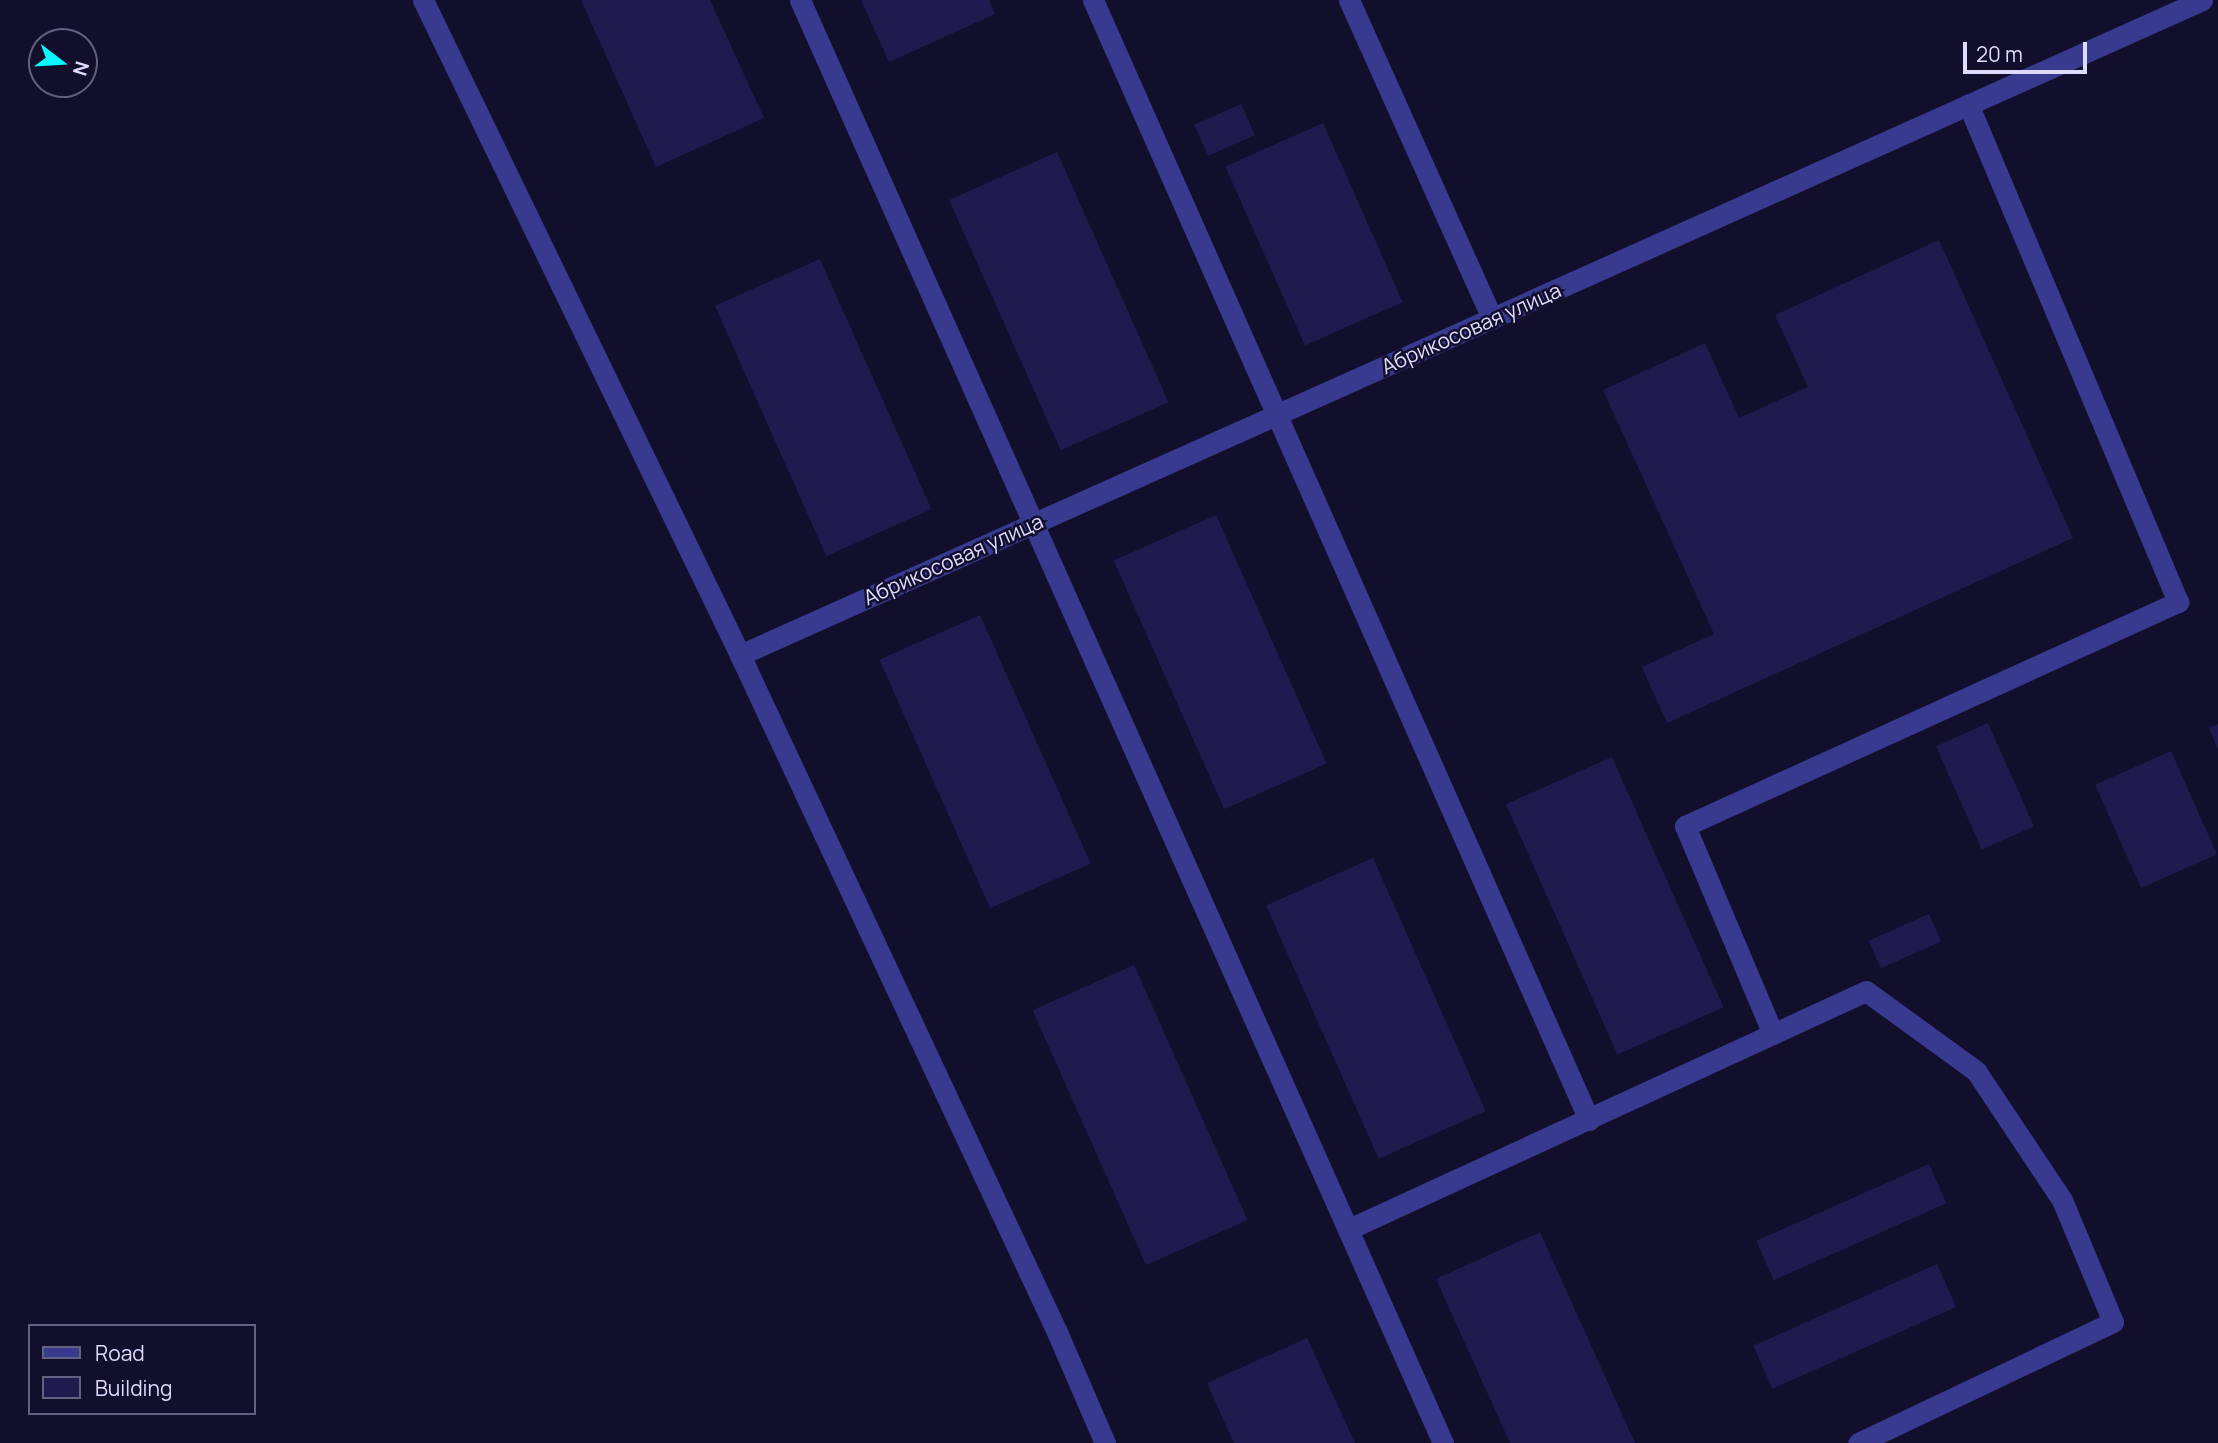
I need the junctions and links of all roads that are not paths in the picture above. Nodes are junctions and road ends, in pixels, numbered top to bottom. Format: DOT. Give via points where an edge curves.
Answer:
graph roads {
  1 [pos="423,0"];
  2 [pos="800,0"];
  3 [pos="1093,0"];
  4 [pos="1349,0"];
  5 [pos="2202,0"];
  6 [pos="1968,104"];
  7 [pos="1492,318"];
  8 [pos="1278,414"];
  9 [pos="1033,524"];
  10 [pos="740,655"];
  11 [pos="1773,1034"];
  12 [pos="1589,1120"];
  13 [pos="1349,1229"];
  14 [pos="1105,1443"];
  15 [pos="1443,1443"];
  16 [pos="1858,1443"];
  1 -- 10 [label="street"];
  2 -- 9 [label="street"];
  3 -- 8 [label="street"];
  4 -- 7 [label="street"];
  5 -- 6 [label="street, Абрикосовая улица"];
  6 -- 7 [label="street, Абрикосовая улица"];
  6 -- 11 [label="street" via="2178,602 1685,826"];
  7 -- 8 [label="street, Абрикосовая улица"];
  8 -- 9 [label="street, Абрикосовая улица"];
  8 -- 12 [label="street"];
  9 -- 10 [label="street, Абрикосовая улица"];
  9 -- 13 [label="street"];
  10 -- 14 [label="street"];
  11 -- 12 [label="street"];
  11 -- 16 [label="street" via="1866,991 1976,1071 2062,1200 2113,1322"];
  12 -- 13 [label="street"];
  13 -- 15 [label="street"];
}
